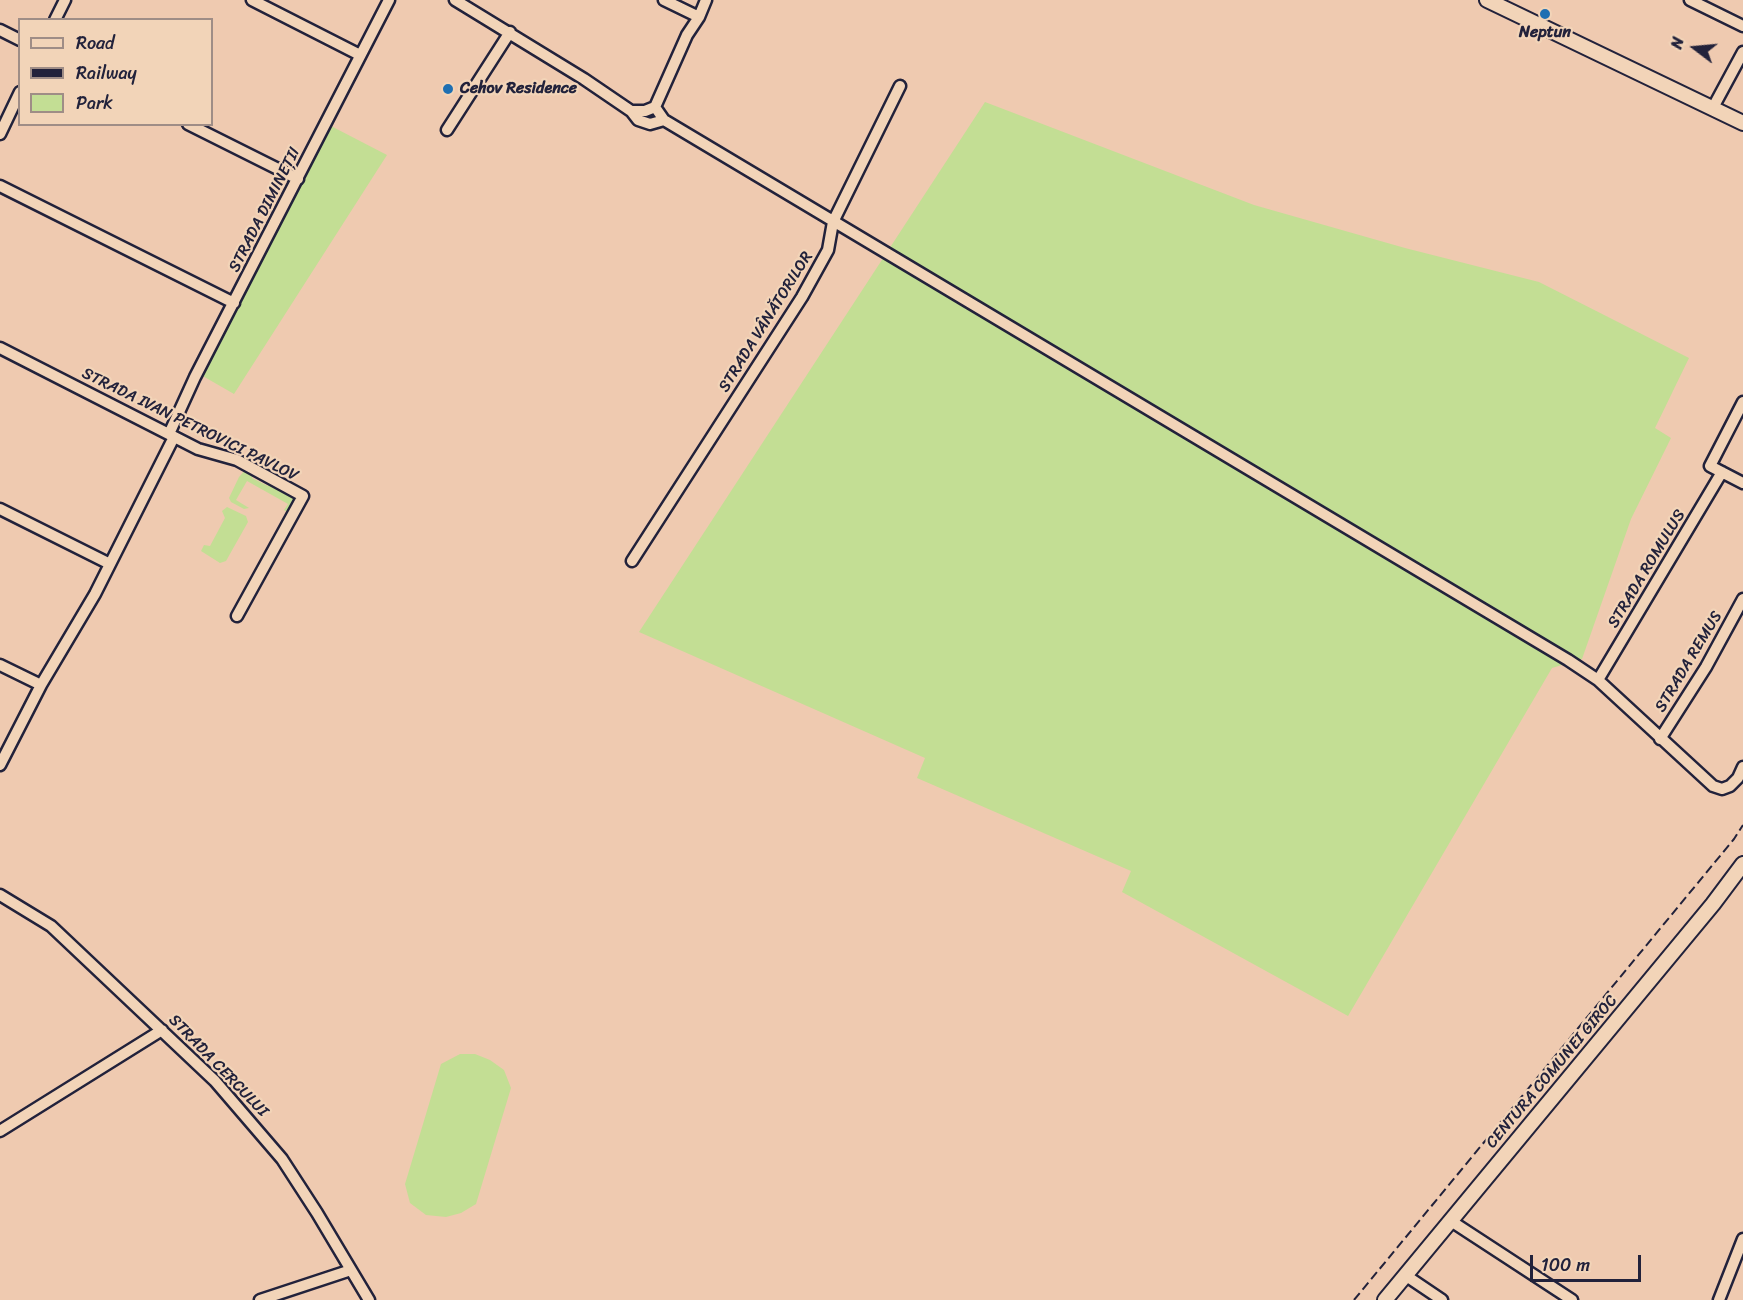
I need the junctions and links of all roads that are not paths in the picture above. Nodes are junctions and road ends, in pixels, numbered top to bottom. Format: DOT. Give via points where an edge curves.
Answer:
graph roads {
  1 [pos="65,0"];
  2 [pos="252,0"];
  3 [pos="389,0"];
  4 [pos="455,0"];
  5 [pos="664,0"];
  6 [pos="706,0"];
  7 [pos="1487,0"];
  8 [pos="1503,0"];
  9 [pos="1690,0"];
  10 [pos="699,17"];
  11 [pos="57,18"];
  12 [pos="1743,26"];
  13 [pos="0,30"];
  14 [pos="510,32"];
  15 [pos="18,39"];
  16 [pos="1743,52"];
  17 [pos="360,55"];
  18 [pos="900,86"];
  19 [pos="18,96"];
  20 [pos="1716,102"];
  21 [pos="655,107"];
  22 [pos="631,111"];
  23 [pos="1743,115"];
  24 [pos="664,120"];
  25 [pos="1743,123"];
  26 [pos="192,126"];
  27 [pos="447,130"];
  28 [pos="0,134"];
  29 [pos="298,179"];
  30 [pos="0,186"];
  31 [pos="833,222"];
  32 [pos="234,303"];
  33 [pos="0,348"];
  34 [pos="1743,402"];
  35 [pos="172,435"];
  36 [pos="1722,472"];
  37 [pos="1743,483"];
  38 [pos="0,509"];
  39 [pos="632,561"];
  40 [pos="110,564"];
  41 [pos="1743,599"];
  42 [pos="237,616"];
  43 [pos="0,665"];
  44 [pos="1598,680"];
  45 [pos="41,685"];
  46 [pos="1660,739"];
  47 [pos="0,765"];
  48 [pos="1743,766"];
  49 [pos="1743,864"];
  50 [pos="0,895"];
  51 [pos="162,1030"];
  52 [pos="0,1131"];
  53 [pos="1451,1221"];
  54 [pos="1743,1239"];
  55 [pos="351,1270"];
  56 [pos="1406,1275"];
  57 [pos="260,1300"];
  58 [pos="369,1300"];
  59 [pos="1385,1300"];
  60 [pos="1442,1300"];
  61 [pos="1572,1300"];
  62 [pos="1719,1300"];
  1 -- 11 [label="street"];
  2 -- 17 [label="street"];
  3 -- 17 [label="street, STRADA DIMINEȚII"];
  4 -- 14 [label="street"];
  5 -- 10 [label="street"];
  6 -- 10 [label="street"];
  7 -- 25 [label="main road"];
  8 -- 20 [label="main road"];
  9 -- 12 [label="street"];
  10 -- 21 [label="street"];
  13 -- 15 [label="street"];
  14 -- 22 [label="street"];
  14 -- 27 [label="street"];
  16 -- 20 [label="street"];
  17 -- 29 [label="street, STRADA DIMINEȚII"];
  18 -- 31 [label="street, STRADA VÂNĂTORILOR"];
  19 -- 28 [label="street"];
  20 -- 23 [label="main road"];
  21 -- 22 [label="street"];
  21 -- 24 [label="street"];
  22 -- 24 [label="street" via="643,123"];
  24 -- 31 [label="street"];
  26 -- 29 [label="street"];
  29 -- 32 [label="street, STRADA DIMINEȚII"];
  30 -- 32 [label="street"];
  31 -- 39 [label="street, STRADA VÂNĂTORILOR" via="828,250 802,297"];
  31 -- 44 [label="street"];
  32 -- 35 [label="street, STRADA DIMINEȚII" via="195,377"];
  33 -- 35 [label="street, STRADA IVAN PETROVICI PAVLOV"];
  34 -- 36 [label="street" via="1710,466"];
  35 -- 40 [label="street, STRADA DIMINEȚII"];
  35 -- 42 [label="street, STRADA IVAN PETROVICI PAVLOV" via="198,449 246,464 303,496"];
  36 -- 37 [label="street"];
  36 -- 44 [label="street, STRADA ROMULUS"];
  38 -- 40 [label="street"];
  40 -- 45 [label="street, STRADA DIMINEȚII"];
  41 -- 46 [label="street, STRADA REMUS"];
  43 -- 45 [label="street"];
  44 -- 46 [label="street"];
  45 -- 47 [label="street, STRADA DIMINEȚII"];
  46 -- 48 [label="street" via="1706,781 1722,789 1731,786"];
  49 -- 53 [label="main road, CENTURA COMUNEI GIROC"];
  50 -- 51 [label="street, STRADA CERCULUI" via="51,926"];
  51 -- 52 [label="street"];
  51 -- 55 [label="street, STRADA CERCULUI" via="215,1081 282,1159"];
  53 -- 56 [label="main road, CENTURA COMUNEI GIROC"];
  53 -- 61 [label="street"];
  54 -- 62 [label="street"];
  55 -- 57 [label="street"];
  55 -- 58 [label="street, STRADA CERCULUI"];
  56 -- 59 [label="main road, CENTURA COMUNEI GIROC"];
  56 -- 60 [label="street"];
}
